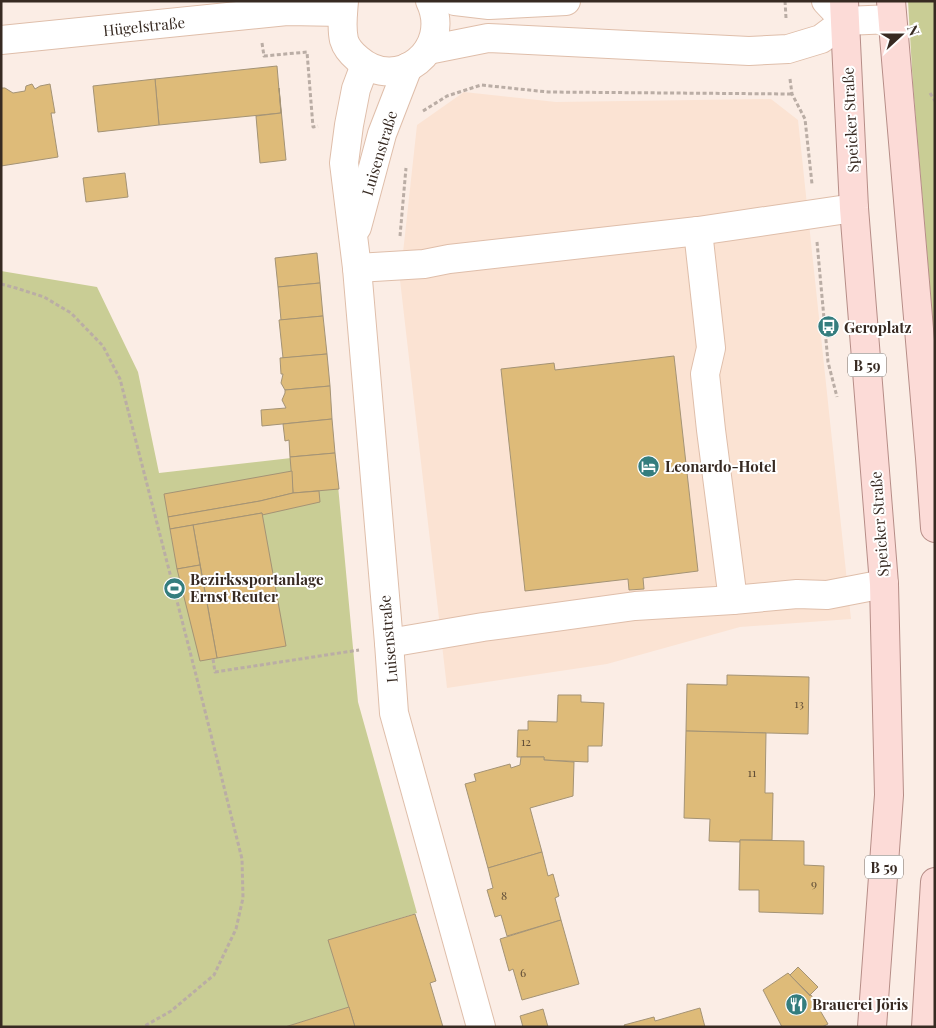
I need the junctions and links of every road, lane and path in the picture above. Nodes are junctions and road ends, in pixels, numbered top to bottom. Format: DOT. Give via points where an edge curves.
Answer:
graph roads {
  1 [pos="430,1"];
  2 [pos="455,1"];
  3 [pos="566,1"];
  4 [pos="826,1"];
  5 [pos="345,5"];
  6 [pos="891,10"];
  7 [pos="845,11"];
  8 [pos="259,14"];
  9 [pos="1,40"];
  10 [pos="788,49"];
  11 [pos="428,50"];
  12 [pos="365,65"];
  13 [pos="408,67"];
  14 [pos="792,94"];
  15 [pos="419,114"];
  16 [pos="349,125"];
  17 [pos="406,165"];
  18 [pos="854,208"];
  19 [pos="814,214"];
  20 [pos="698,231"];
  21 [pos="353,241"];
  22 [pos="398,266"];
  23 [pos="357,268"];
  24 [pos="1,284"];
  25 [pos="838,400"];
  26 [pos="935,528"];
  27 [pos="884,584"];
  28 [pos="733,600"];
  29 [pos="389,643"];
  30 [pos="348,652"];
  31 [pos="213,659"];
  32 [pos="935,882"];
  33 [pos="143,1027"];
  34 [pos="481,1027"];
  35 [pos="872,1027"];
  36 [pos="926,1027"];
  1 -- 11 [label="street" via="436,24"];
  2 -- 3 [label="street" via="489,5"];
  4 -- 7 [label="street"];
  5 -- 8 [label="street, Hügelstraße"];
  5 -- 12 [label="street" via="342,27 345,42"];
  6 -- 7 [label="street"];
  6 -- 26 [label="main road"];
  7 -- 10 [label="street" via="820,39"];
  7 -- 18 [label="main road, Speicker Straße / B 59"];
  8 -- 9 [label="street, Hügelstraße"];
  8 -- 16 [label="path" via="264,56 306,52 313,126"];
  10 -- 11 [label="street" via="748,51 488,38"];
  10 -- 14 [label="path"];
  11 -- 13 [label="street"];
  12 -- 13 [label="street" via="394,71"];
  12 -- 16 [label="street, Luisenstraße" via="356,89"];
  13 -- 21 [label="street, Luisenstraße" via="382,134"];
  14 -- 15 [label="path" via="548,92 481,85 448,96"];
  14 -- 19 [label="path" via="806,119"];
  16 -- 21 [label="street, Luisenstraße" via="344,163"];
  17 -- 22 [label="path"];
  18 -- 19 [label="street"];
  18 -- 27 [label="main road, Speicker Straße / B 59"];
  19 -- 20 [label="street"];
  19 -- 25 [label="path" via="828,362"];
  20 -- 22 [label="street"];
  20 -- 28 [label="street" via="711,348 705,374 710,430"];
  21 -- 23 [label="street, Luisenstraße"];
  22 -- 23 [label="street"];
  23 -- 29 [label="street, Luisenstraße"];
  24 -- 33 [label="path" via="44,297 70,313 103,346 120,379 242,859 243,898 236,929 214,975 171,1011"];
  27 -- 28 [label="street" via="827,595 797,594"];
  27 -- 35 [label="main road, Speicker Straße / B 59" via="889,795"];
  28 -- 29 [label="street" via="635,606"];
  29 -- 34 [label="street, Luisenstraße" via="394,713"];
  30 -- 31 [label="path" via="215,672"];
  32 -- 36 [label="main road"];
}
